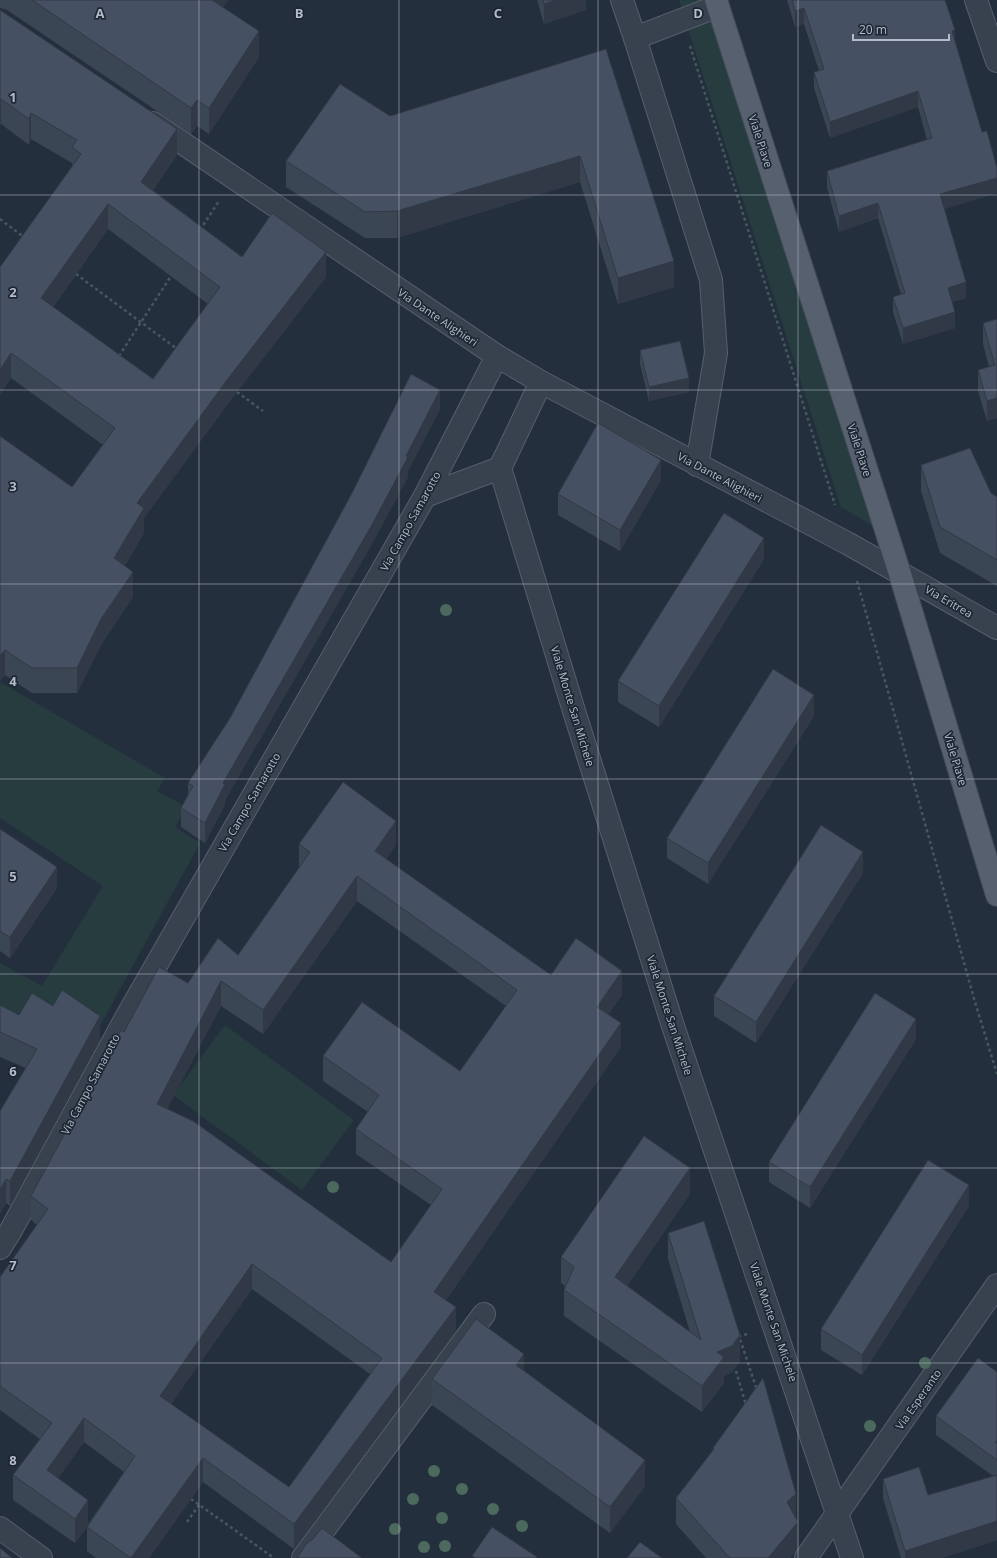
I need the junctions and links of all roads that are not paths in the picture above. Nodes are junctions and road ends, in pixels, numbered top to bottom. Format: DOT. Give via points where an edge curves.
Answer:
graph roads {
  1 [pos="622,0"];
  2 [pos="976,0"];
  3 [pos="717,3"];
  4 [pos="634,38"];
  5 [pos="997,61"];
  6 [pos="136,112"];
  7 [pos="497,356"];
  8 [pos="541,382"];
  9 [pos="697,465"];
  10 [pos="500,468"];
  11 [pos="425,496"];
  12 [pos="900,574"];
  13 [pos="997,628"];
  14 [pos="997,895"];
  15 [pos="0,1248"];
  16 [pos="997,1285"];
  17 [pos="484,1314"];
  18 [pos="838,1513"];
  19 [pos="0,1528"];
  20 [pos="41,1558"];
  21 [pos="303,1558"];
  22 [pos="806,1558"];
  23 [pos="852,1558"];
  1 -- 4 [label="street"];
  2 -- 5 [label="street"];
  3 -- 4 [label="street, Viale Piave"];
  3 -- 12 [label="main road, Viale Piave"];
  4 -- 9 [label="street" via="711,280 716,353"];
  6 -- 7 [label="street, Via Dante Alighieri"];
  7 -- 8 [label="street, Via Dante Alighieri"];
  7 -- 11 [label="street, Via Campo Samarotto"];
  8 -- 9 [label="street, Via Dante Alighieri"];
  8 -- 10 [label="street"];
  9 -- 12 [label="street, Via Dante Alighieri"];
  10 -- 11 [label="street"];
  10 -- 18 [label="street, Viale Monte San Michele" via="673,1026"];
  11 -- 15 [label="street, Via Campo Samarotto" via="127,1016"];
  12 -- 13 [label="street, Via Eritrea"];
  12 -- 14 [label="main road, Viale Piave"];
  16 -- 18 [label="street, Via Esperanto"];
  17 -- 21 [label="street"];
  18 -- 22 [label="street, Via Esperanto"];
  18 -- 23 [label="street, Viale Monte San Michele"];
  19 -- 20 [label="street"];
}
